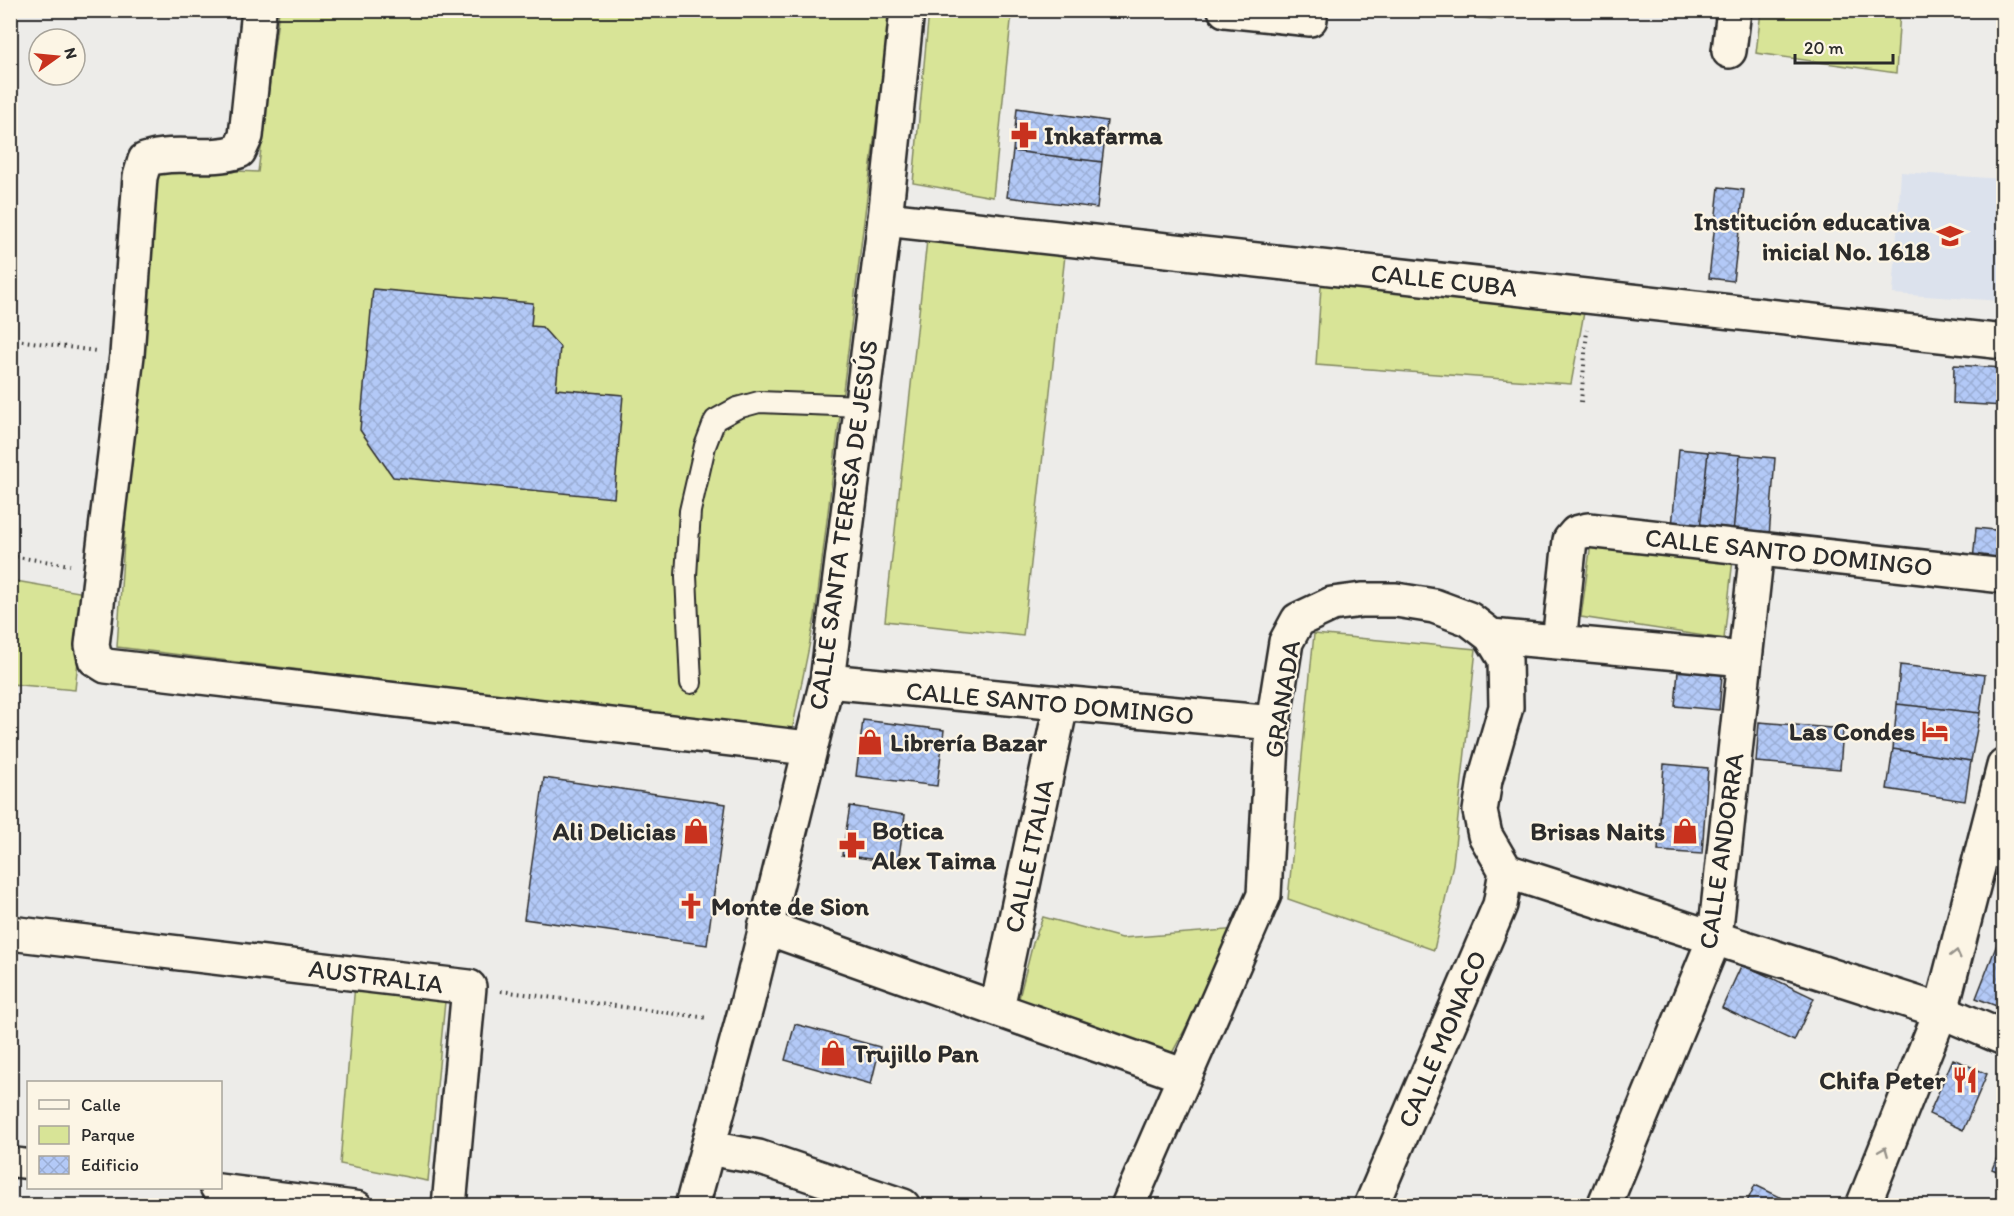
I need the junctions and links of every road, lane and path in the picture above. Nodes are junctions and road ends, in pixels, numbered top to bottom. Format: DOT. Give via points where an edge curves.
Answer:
graph roads {
  1 [pos="259,10"];
  2 [pos="907,10"];
  3 [pos="1225,10"];
  4 [pos="1734,10"];
  5 [pos="1310,19"];
  6 [pos="1729,51"];
  7 [pos="885,219"];
  8 [pos="1590,296"];
  9 [pos="10,339"];
  10 [pos="2004,342"];
  11 [pos="127,355"];
  12 [pos="1581,402"];
  13 [pos="861,406"];
  14 [pos="1757,549"];
  15 [pos="10,556"];
  16 [pos="101,569"];
  17 [pos="2004,576"];
  18 [pos="1491,636"];
  19 [pos="1559,642"];
  20 [pos="1745,659"];
  21 [pos="827,681"];
  22 [pos="691,683"];
  23 [pos="1061,705"];
  24 [pos="1272,723"];
  25 [pos="808,748"];
  26 [pos="2002,779"];
  27 [pos="1506,871"];
  28 [pos="765,927"];
  29 [pos="10,933"];
  30 [pos="1715,936"];
  31 [pos="469,987"];
  32 [pos="997,1008"];
  33 [pos="1941,1011"];
  34 [pos="742,1023"];
  35 [pos="2004,1038"];
  36 [pos="1185,1076"];
  37 [pos="708,1148"];
  38 [pos="10,1162"];
  39 [pos="27,1164"];
  40 [pos="222,1189"];
  41 [pos="358,1206"];
  42 [pos="449,1206"];
  43 [pos="692,1206"];
  44 [pos="903,1206"];
  45 [pos="1128,1206"];
  46 [pos="1371,1206"];
  47 [pos="1604,1206"];
  48 [pos="1863,1206"];
  1 -- 11 [label="street" via="246,136 239,151 225,156 165,153 146,160 140,177"];
  2 -- 7 [label="street, CALLE SANTA TERESA DE JESÚS"];
  3 -- 5 [label="street"];
  4 -- 6 [label="street"];
  7 -- 8 [label="street, CALLE CUBA"];
  7 -- 13 [label="street, CALLE SANTA TERESA DE JESÚS"];
  8 -- 10 [label="street, CALLE CUBA"];
  8 -- 12 [label="path"];
  9 -- 11 [label="path"];
  11 -- 16 [label="street"];
  13 -- 21 [label="street, CALLE SANTA TERESA DE JESÚS"];
  13 -- 22 [label="lane" via="759,402 715,420 690,512 686,576"];
  14 -- 17 [label="street, CALLE SANTO DOMINGO"];
  14 -- 19 [label="street, CALLE SANTO DOMINGO" via="1588,530 1576,532 1570,540"];
  14 -- 20 [label="street, CALLE ANDORRA"];
  15 -- 16 [label="path"];
  16 -- 25 [label="street" via="92,645 94,659 106,666"];
  18 -- 19 [label="street"];
  18 -- 24 [label="street, GRANADA" via="1469,619 1434,606 1396,600 1332,604 1298,620 1286,642"];
  18 -- 27 [label="street, GRANADA" via="1505,659 1506,707 1480,811 1485,835"];
  19 -- 20 [label="street"];
  20 -- 30 [label="street, CALLE ANDORRA"];
  21 -- 23 [label="street, CALLE SANTO DOMINGO"];
  21 -- 25 [label="street, CALLE SANTA TERESA DE JESÚS"];
  23 -- 24 [label="street, CALLE SANTO DOMINGO"];
  23 -- 32 [label="street, CALLE ITALIA"];
  24 -- 36 [label="street, GRANADA" via="1264,895"];
  25 -- 28 [label="street, CALLE SANTA TERESA DE JESÚS"];
  33 -- 26 [label="street, one-way"];
  27 -- 30 [label="street"];
  27 -- 46 [label="street, CALLE MONACO" via="1500,905"];
  28 -- 32 [label="street"];
  28 -- 34 [label="street, CALLE SANTA TERESA DE JESÚS"];
  29 -- 31 [label="street, AUSTRALIA"];
  30 -- 33 [label="street"];
  30 -- 47 [label="street, CALLE ANDORRA"];
  31 -- 34 [label="path, AUSTRALIA"];
  31 -- 42 [label="street"];
  32 -- 36 [label="street"];
  33 -- 35 [label="street"];
  48 -- 33 [label="street, one-way"];
  34 -- 37 [label="street, CALLE SANTA TERESA DE JESÚS"];
  36 -- 45 [label="street, GRANADA"];
  37 -- 43 [label="street, CALLE SANTA TERESA DE JESÚS"];
  37 -- 44 [label="street" via="758,1157"];
  38 -- 39 [label="street"];
  40 -- 41 [label="street"];
}
